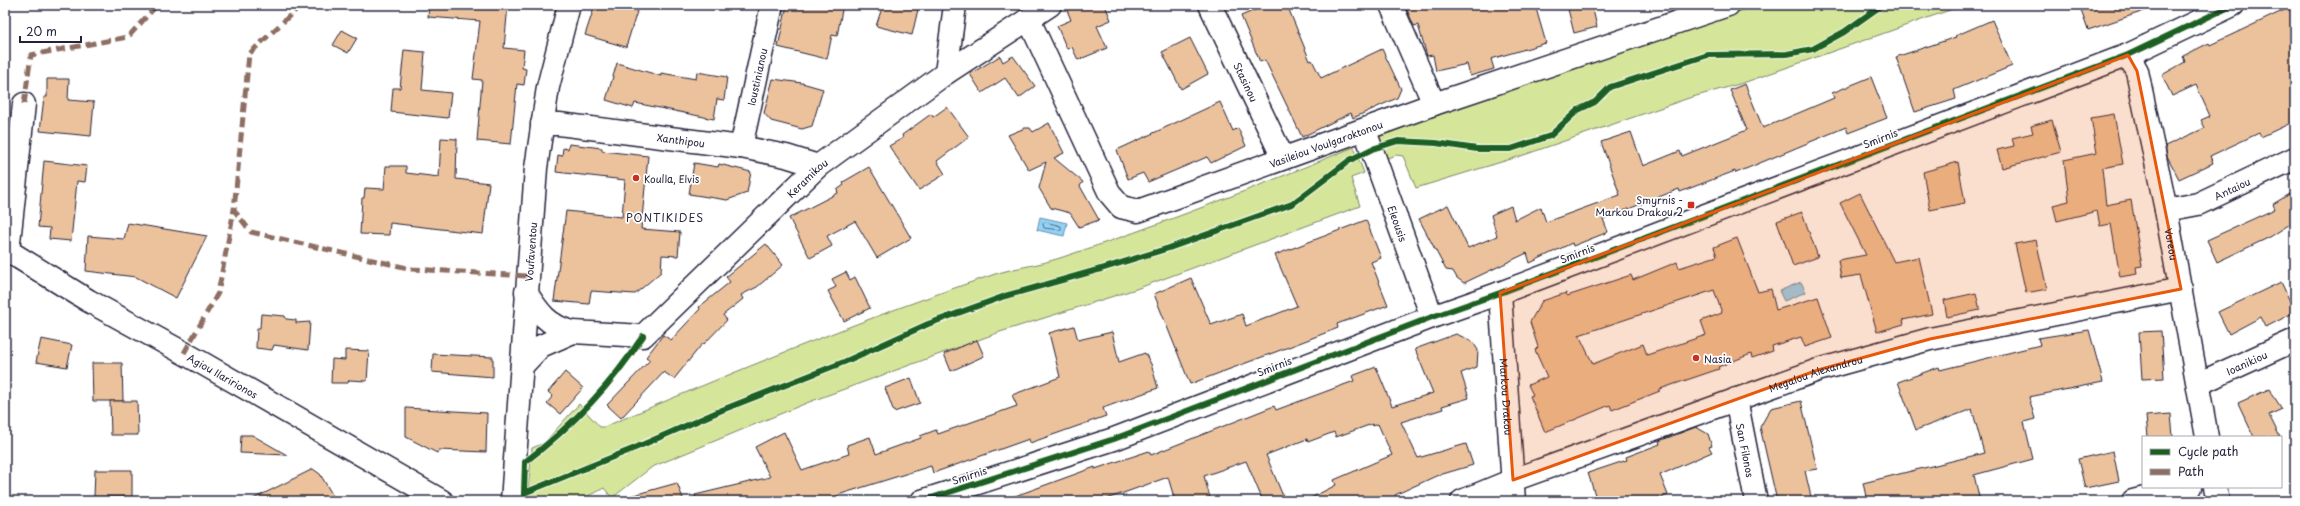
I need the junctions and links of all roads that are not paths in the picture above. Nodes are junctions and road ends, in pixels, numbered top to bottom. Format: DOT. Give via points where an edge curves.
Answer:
graph roads {
  1 [pos="569,5"];
  2 [pos="772,5"];
  3 [pos="955,5"];
  4 [pos="1050,5"];
  5 [pos="1210,5"];
  6 [pos="1391,5"];
  7 [pos="1728,5"];
  8 [pos="2233,5"];
  9 [pos="1029,20"];
  10 [pos="2128,55"];
  11 [pos="946,73"];
  12 [pos="24,104"];
  13 [pos="1434,104"];
  14 [pos="542,124"];
  15 [pos="1365,130"];
  16 [pos="741,147"];
  17 [pos="1283,158"];
  18 [pos="2295,158"];
  19 [pos="818,166"];
  20 [pos="2166,210"];
  21 [pos="6,250"];
  22 [pos="2181,289"];
  23 [pos="526,292"];
  24 [pos="1500,293"];
  25 [pos="1432,317"];
  26 [pos="573,332"];
  27 [pos="2295,340"];
  28 [pos="522,366"];
  29 [pos="2198,384"];
  30 [pos="1736,399"];
  31 [pos="2207,436"];
  32 [pos="2186,488"];
  33 [pos="2215,488"];
  34 [pos="1514,490"];
  35 [pos="442,501"];
  36 [pos="512,501"];
  37 [pos="922,501"];
  38 [pos="1462,501"];
  39 [pos="1756,501"];
  40 [pos="2133,501"];
  41 [pos="2218,501"];
  1 -- 14 [label="street, Voufaventou" via="548,87"];
  2 -- 16 [label="street, Ioustinianou"];
  3 -- 11 [label="street"];
  4 -- 9 [label="street, Keramikou"];
  5 -- 17 [label="street, Stasinou"];
  6 -- 13 [label="street"];
  7 -- 13 [label="street, Vasileiou Voulgaroktonou"];
  8 -- 10 [label="street, Smirnis"];
  9 -- 11 [label="street, Keramikou"];
  9 -- 17 [label="street, Vasileiou Voulgaroktonou" via="1110,194 1121,207 1130,210 1147,208"];
  10 -- 20 [label="street, Voreou" via="2137,71"];
  10 -- 24 [label="street, Smirnis"];
  11 -- 19 [label="street, Keramikou"];
  12 -- 21 [label="street"];
  13 -- 15 [label="street, Vasileiou Voulgaroktonou"];
  14 -- 16 [label="street, Xanthipou"];
  14 -- 23 [label="street, Voufaventou" via="534,184"];
  15 -- 17 [label="street, Vasileiou Voulgaroktonou"];
  15 -- 25 [label="street, Eleousis"];
  16 -- 19 [label="street, Xanthipou" via="786,156"];
  18 -- 20 [label="street, Antaiou" via="2198,204"];
  19 -- 26 [label="street, Keramikou" via="643,336"];
  20 -- 22 [label="street, Voreou"];
  21 -- 35 [label="street, Agiou Ilaririonos" via="89,301 202,362"];
  22 -- 29 [label="street, Voreou"];
  22 -- 30 [label="street, Megalou Alexandrou" via="1930,339 1818,370"];
  23 -- 26 [label="street, Keramikou" via="535,307 552,325"];
  23 -- 28 [label="street, Voufaventou"];
  24 -- 25 [label="street, Smirnis"];
  24 -- 34 [label="street, Markou Drakou"];
  25 -- 37 [label="street, Smirnis" via="1114,438"];
  26 -- 28 [label="street, Keramikou" via="541,346"];
  27 -- 29 [label="street, Ioanikiou"];
  28 -- 36 [label="street, Voufaventou"];
  29 -- 31 [label="street, Voreou"];
  30 -- 34 [label="street, Megalou Alexandrou"];
  30 -- 39 [label="street, San Filonos"];
  32 -- 40 [label="street"];
  33 -- 41 [label="street"];
  34 -- 38 [label="street, Megalou Alexandrou"];
}
